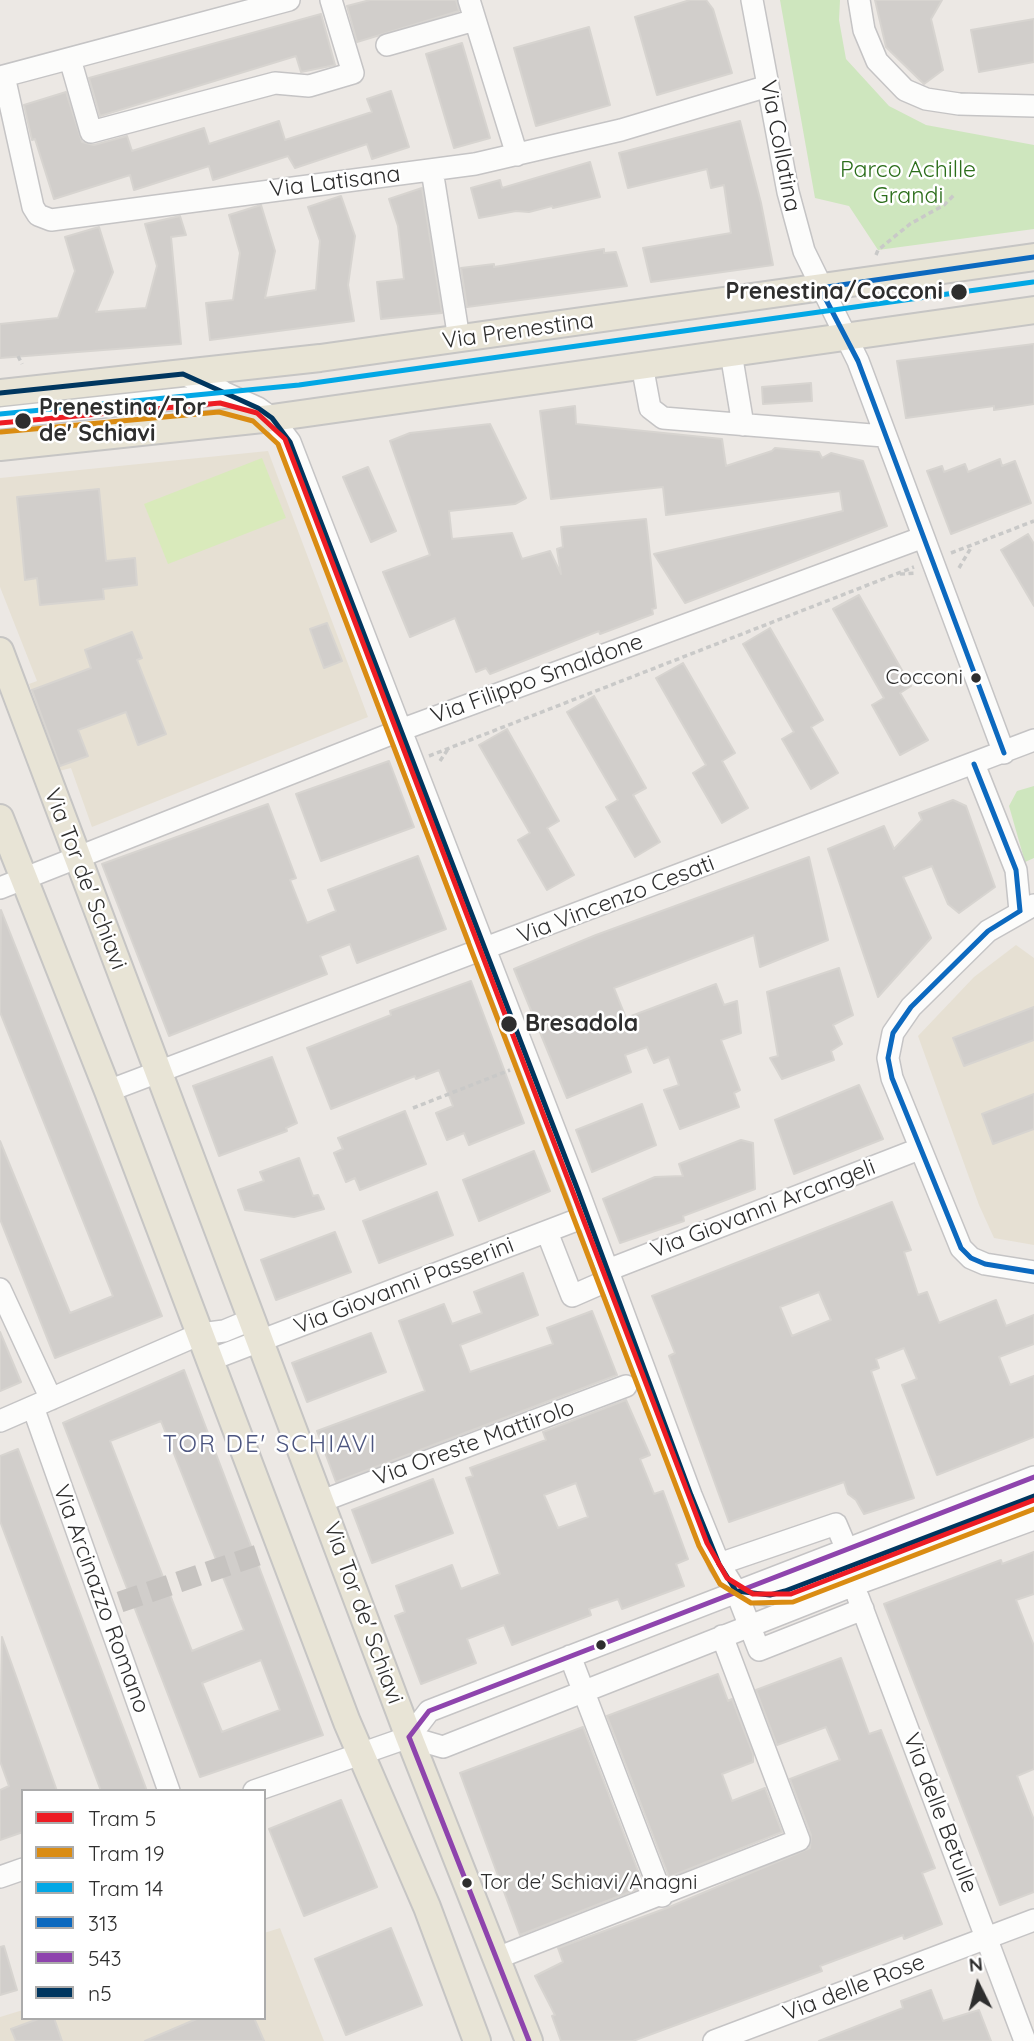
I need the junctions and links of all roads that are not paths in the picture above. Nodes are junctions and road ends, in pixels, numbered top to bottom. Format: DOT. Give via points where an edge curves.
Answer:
graph roads {
  1 [pos="289,0"];
  2 [pos="331,0"];
  3 [pos="752,0"];
  4 [pos="859,0"];
  5 [pos="472,10"];
  6 [pos="387,45"];
  7 [pos="69,59"];
  8 [pos="2,77"];
  9 [pos="768,86"];
  10 [pos="1034,106"];
  11 [pos="517,155"];
  12 [pos="432,170"];
  13 [pos="1034,257"];
  14 [pos="820,288"];
  15 [pos="1034,310"];
  16 [pos="846,335"];
  17 [pos="459,339"];
  18 [pos="731,353"];
  19 [pos="642,365"];
  20 [pos="183,374"];
  21 [pos="225,392"];
  22 [pos="0,393"];
  23 [pos="0,418"];
  24 [pos="272,418"];
  25 [pos="743,425"];
  26 [pos="884,436"];
  27 [pos="0,447"];
  28 [pos="921,537"];
  29 [pos="0,652"];
  30 [pos="7,689"];
  31 [pos="402,730"];
  32 [pos="1034,740"];
  33 [pos="1004,753"];
  34 [pos="974,764"];
  35 [pos="0,818"];
  36 [pos="77,859"];
  37 [pos="12,883"];
  38 [pos="1027,908"];
  39 [pos="485,949"];
  40 [pos="158,1072"];
  41 [pos="108,1091"];
  42 [pos="919,1149"];
  43 [pos="587,1216"];
  44 [pos="547,1232"];
  45 [pos="1034,1272"];
  46 [pos="609,1274"];
  47 [pos="0,1289"];
  48 [pos="257,1330"];
  49 [pos="200,1334"];
  50 [pos="210,1360"];
  51 [pos="626,1386"];
  52 [pos="42,1403"];
  53 [pos="0,1422"];
  54 [pos="1034,1477"];
  55 [pos="1034,1496"];
  56 [pos="322,1501"];
  57 [pos="1034,1519"];
  58 [pos="719,1564"];
  59 [pos="850,1567"];
  60 [pos="736,1591"];
  61 [pos="863,1609"];
  62 [pos="749,1626"];
  63 [pos="722,1636"];
  64 [pos="570,1656"];
  65 [pos="584,1692"];
  66 [pos="409,1737"];
  67 [pos="362,1753"];
  68 [pos="168,1789"];
  69 [pos="260,1789"];
  70 [pos="21,1870"];
  71 [pos="0,1877"];
  72 [pos="662,1896"];
  73 [pos="1034,1920"];
  74 [pos="987,1937"];
  75 [pos="497,1958"];
  76 [pos="477,2041"];
  77 [pos="529,2041"];
  78 [pos="714,2041"];
  79 [pos="1025,2041"];
  1 -- 7 [label="street"];
  2 -- 7 [label="street" via="353,73 309,86 275,83 91,132"];
  3 -- 9 [label="street, Via Collatina"];
  4 -- 10 [label="street" via="864,30 877,61 905,90 950,103"];
  5 -- 6 [label="street"];
  5 -- 11 [label="street"];
  7 -- 8 [label="street"];
  8 -- 12 [label="street, Via Latisana" via="33,206 44,219"];
  9 -- 11 [label="street, Via Latisana"];
  9 -- 14 [label="street, Via Collatina" via="793,216"];
  11 -- 12 [label="street, Via Latisana"];
  12 -- 17 [label="street"];
  13 -- 14 [label="main road, Via Prenestina"];
  14 -- 16 [label="street, Via Collatina"];
  14 -- 17 [label="main road, Via Prenestina"];
  15 -- 16 [label="main road"];
  16 -- 18 [label="main road"];
  16 -- 26 [label="street, Via Collatina"];
  17 -- 20 [label="main road, Via Prenestina"];
  18 -- 19 [label="main road"];
  18 -- 25 [label="street"];
  19 -- 24 [label="main road"];
  19 -- 25 [label="street" via="649,403 659,415"];
  20 -- 21 [label="street"];
  20 -- 22 [label="main road, Via Prenestina"];
  21 -- 23 [label="street"];
  21 -- 24 [label="street"];
  24 -- 27 [label="main road"];
  24 -- 31 [label="street" via="290,442"];
  25 -- 26 [label="street"];
  26 -- 28 [label="street, Via Collatina"];
  28 -- 31 [label="street, Via Filippo Smaldone"];
  28 -- 33 [label="street, Via Collatina" via="923,567"];
  29 -- 30 [label="main road, Via Tor de' Schiavi"];
  30 -- 36 [label="main road, Via Tor de' Schiavi"];
  31 -- 36 [label="street, Via Filippo Smaldone"];
  31 -- 39 [label="street"];
  32 -- 33 [label="street, Via Vincenzo Cesati"];
  33 -- 34 [label="street, Via Vincenzo Cesati"];
  34 -- 38 [label="street"];
  34 -- 39 [label="street, Via Vincenzo Cesati"];
  35 -- 37 [label="main road"];
  36 -- 37 [label="street, Via Filippo Smaldone"];
  36 -- 40 [label="main road, Via Tor de' Schiavi"];
  37 -- 41 [label="main road"];
  38 -- 42 [label="street" via="981,937 911,1007 893,1033 889,1068"];
  39 -- 40 [label="street, Via Vincenzo Cesati"];
  39 -- 43 [label="street"];
  40 -- 41 [label="street"];
  40 -- 48 [label="main road, Via Tor de' Schiavi"];
  41 -- 49 [label="main road"];
  42 -- 45 [label="street" via="965,1254 985,1264"];
  42 -- 46 [label="street, Via Giovanni Arcangeli"];
  43 -- 44 [label="street, Via Giovanni Passerini"];
  43 -- 46 [label="street"];
  44 -- 46 [label="street, Via Giovanni Arcangeli" via="572,1296"];
  44 -- 48 [label="street, Via Giovanni Passerini"];
  46 -- 58 [label="street"];
  47 -- 52 [label="street, Via Arcinazzo Romano"];
  48 -- 49 [label="street"];
  48 -- 50 [label="street"];
  48 -- 56 [label="main road, Via Tor de' Schiavi"];
  49 -- 50 [label="main road"];
  49 -- 52 [label="street"];
  50 -- 67 [label="main road"];
  51 -- 56 [label="street, Via Oreste Mattirolo"];
  52 -- 53 [label="street"];
  52 -- 68 [label="street, Via Arcinazzo Romano"];
  54 -- 59 [label="street"];
  55 -- 59 [label="street"];
  56 -- 66 [label="main road, Via Tor de' Schiavi"];
  57 -- 59 [label="street"];
  58 -- 59 [label="street, Via delle Betulle" via="836,1524"];
  58 -- 60 [label="street"];
  59 -- 60 [label="street"];
  59 -- 61 [label="street, Via delle Betulle"];
  59 -- 62 [label="street"];
  60 -- 62 [label="street"];
  60 -- 64 [label="street"];
  61 -- 62 [label="street" via="759,1650"];
  61 -- 74 [label="street, Via delle Betulle"];
  62 -- 63 [label="street"];
  63 -- 65 [label="street"];
  63 -- 72 [label="street" via="799,1840"];
  64 -- 65 [label="street"];
  64 -- 66 [label="street" via="429,1711"];
  65 -- 66 [label="street" via="443,1747"];
  65 -- 72 [label="street"];
  66 -- 67 [label="street"];
  66 -- 75 [label="main road, Via Tor de' Schiavi"];
  67 -- 69 [label="street"];
  67 -- 76 [label="main road"];
  70 -- 71 [label="street"];
  72 -- 75 [label="street"];
  73 -- 74 [label="street, Via delle Rose"];
  74 -- 78 [label="street, Via delle Rose"];
  74 -- 79 [label="street, Via delle Betulle"];
  75 -- 77 [label="main road, Via Tor de' Schiavi"];
}
